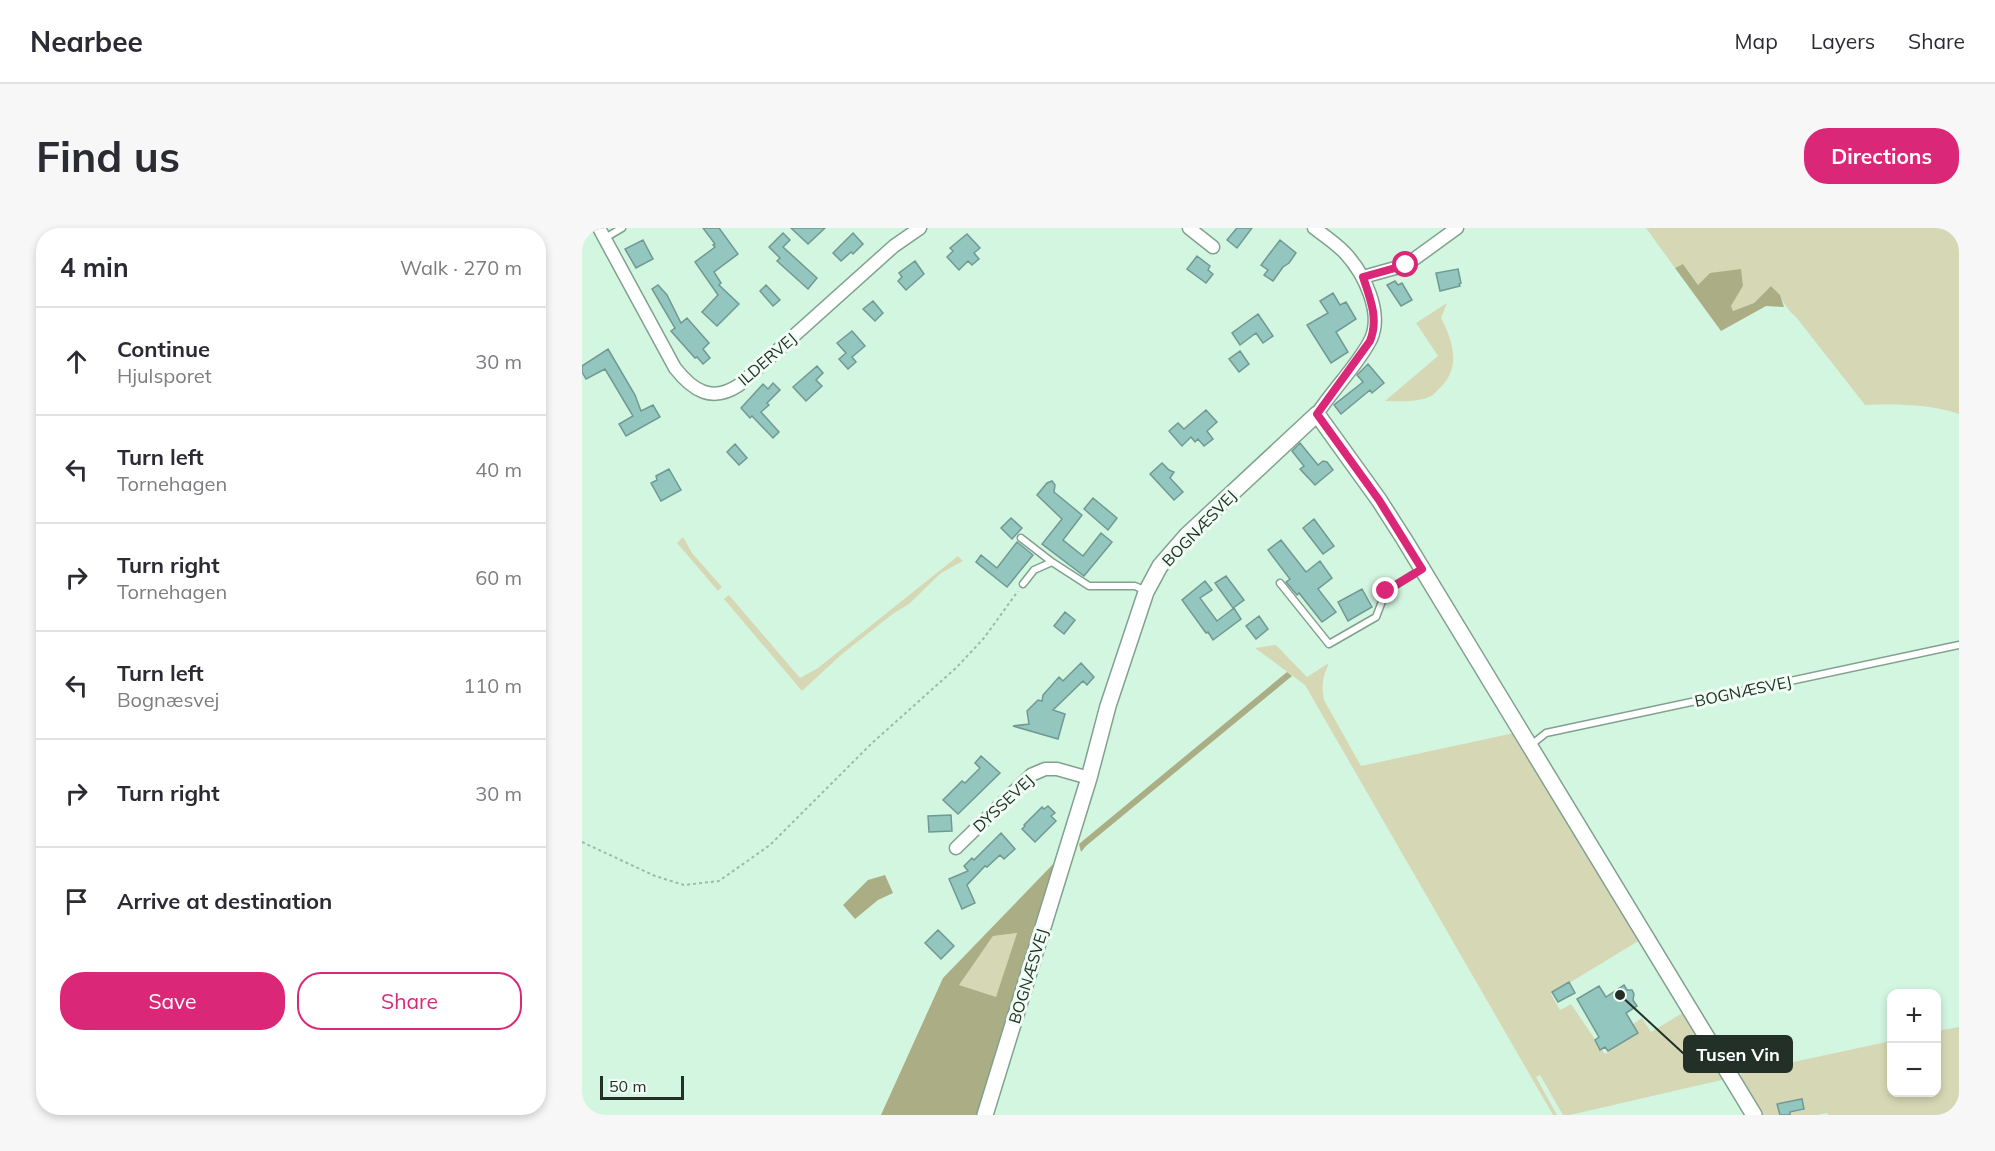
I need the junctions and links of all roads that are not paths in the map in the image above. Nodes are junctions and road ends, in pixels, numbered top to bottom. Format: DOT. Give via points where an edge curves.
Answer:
graph roads {
  1 [pos="622,228"];
  2 [pos="920,228"];
  3 [pos="1189,228"];
  4 [pos="1314,228"];
  5 [pos="1457,228"];
  6 [pos="602,233"];
  7 [pos="1213,247"];
  8 [pos="1363,277"];
  9 [pos="1317,414"];
  10 [pos="1021,538"];
  11 [pos="1052,562"];
  12 [pos="1422,569"];
  13 [pos="1280,583"];
  14 [pos="1023,584"];
  15 [pos="1146,592"];
  16 [pos="1959,645"];
  17 [pos="1531,745"];
  18 [pos="1089,778"];
  19 [pos="956,848"];
  20 [pos="985,1115"];
  21 [pos="1754,1115"];
  1 -- 6 [label="lane"];
  2 -- 6 [label="street, ILDERVEJ" via="894,246 739,385 710,394 692,387 675,368"];
  3 -- 7 [label="street"];
  4 -- 8 [label="street" via="1346,255"];
  5 -- 8 [label="street" via="1406,265"];
  8 -- 9 [label="street" via="1374,315 1373,333"];
  9 -- 12 [label="street" via="1379,500"];
  9 -- 15 [label="street, BOGNÆSVEJ" via="1187,535 1160,566"];
  10 -- 11 [label="lane"];
  11 -- 14 [label="lane" via="1034,570"];
  11 -- 15 [label="lane" via="1089,586 1135,586"];
  12 -- 13 [label="lane" via="1386,591 1376,617 1329,644"];
  12 -- 17 [label="street"];
  15 -- 18 [label="street, BOGNÆSVEJ"];
  16 -- 17 [label="lane, BOGNÆSVEJ" via="1546,733"];
  17 -- 21 [label="street"];
  18 -- 19 [label="street, DYSSEVEJ" via="1057,769 1030,775"];
  18 -- 20 [label="street, BOGNÆSVEJ"];
}
